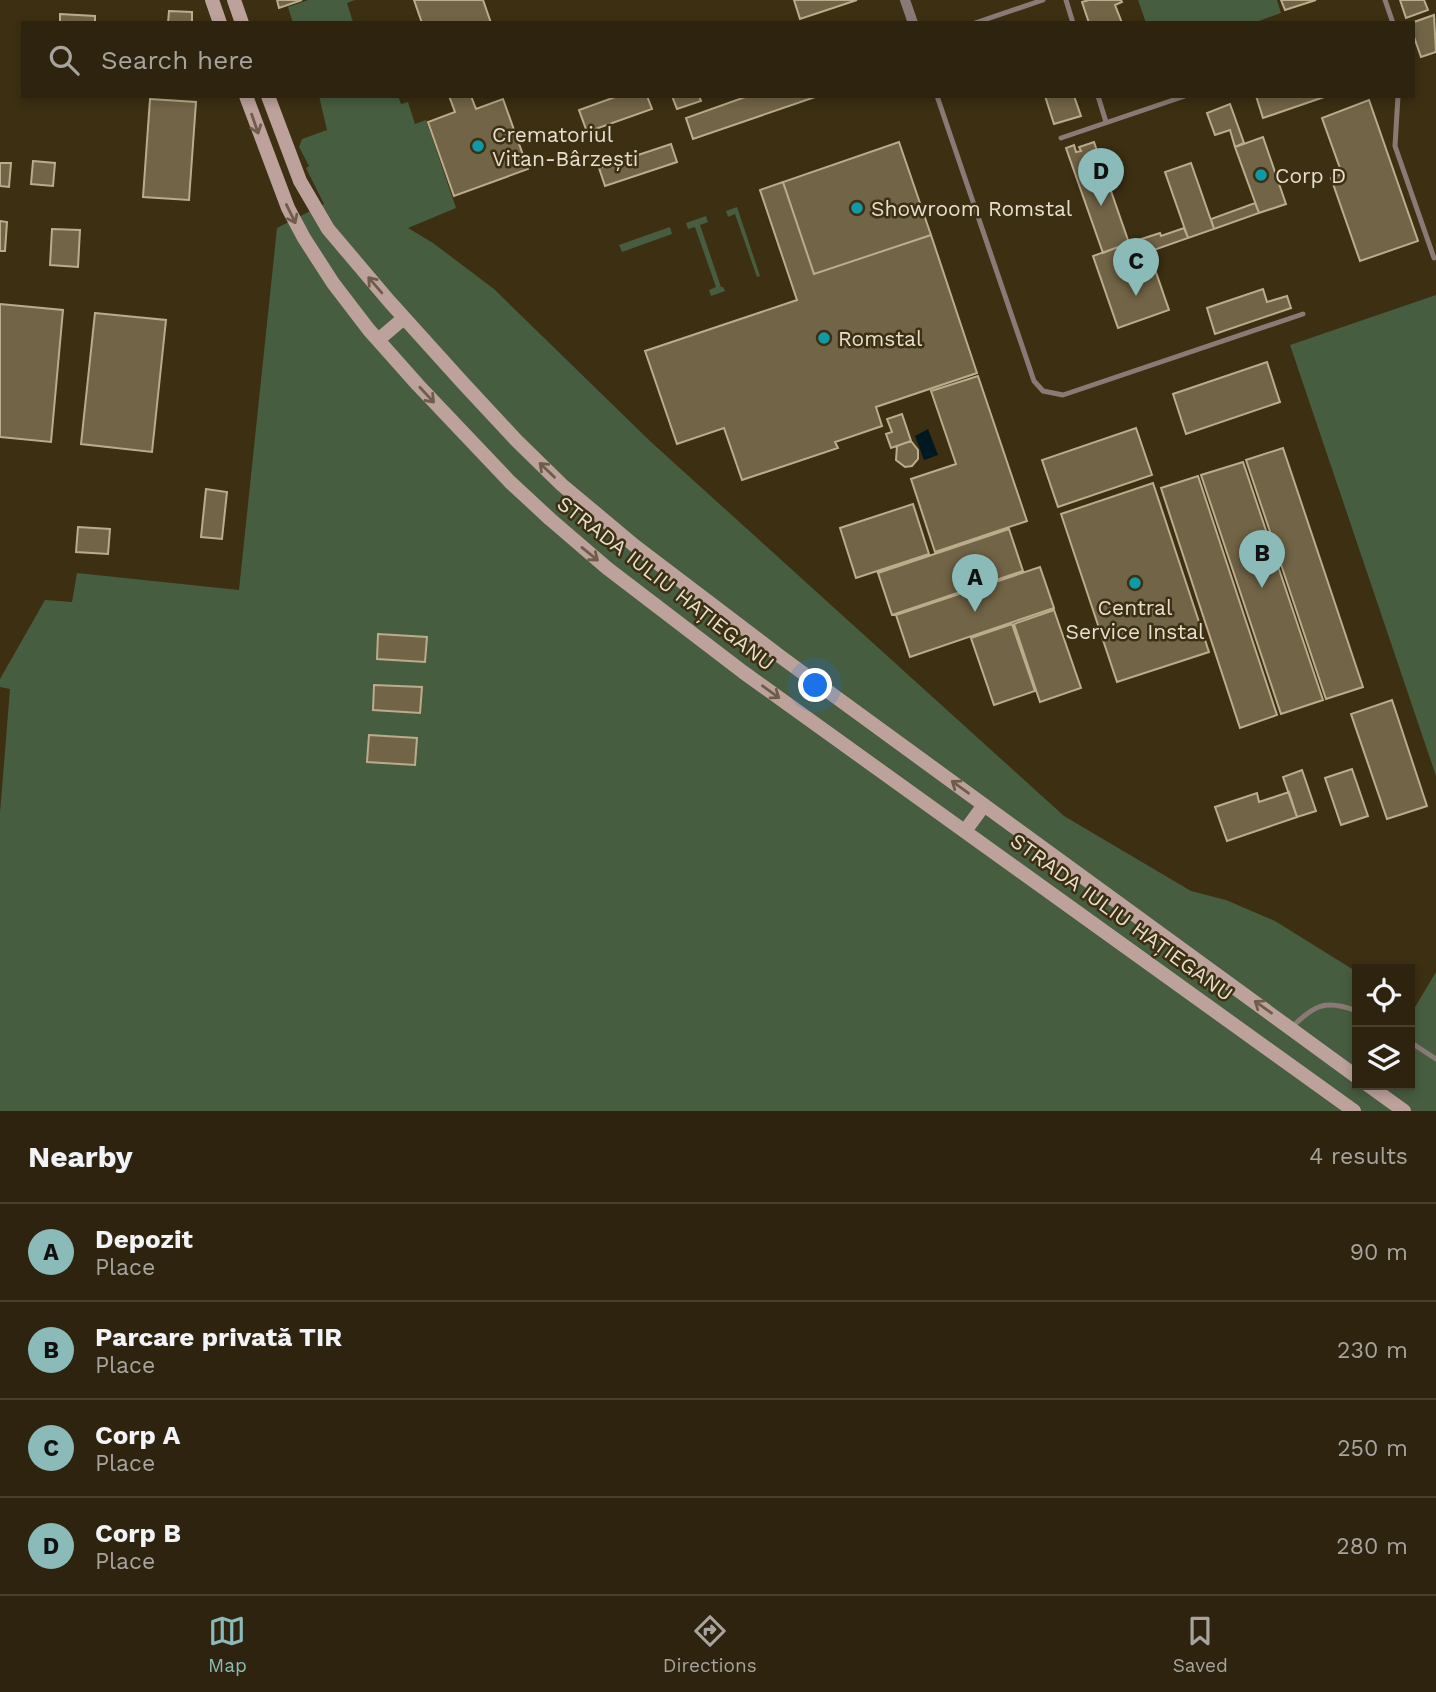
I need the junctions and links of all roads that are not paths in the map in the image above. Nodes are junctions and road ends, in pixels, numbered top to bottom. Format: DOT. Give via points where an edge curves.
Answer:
graph roads {
  1 [pos="212,0"];
  2 [pos="234,0"];
  3 [pos="905,0"];
  4 [pos="1043,0"];
  5 [pos="1066,0"];
  6 [pos="1385,0"];
  7 [pos="219,21"];
  8 [pos="241,21"];
  9 [pos="912,21"];
  10 [pos="981,21"];
  11 [pos="1072,21"];
  12 [pos="1392,21"];
  13 [pos="247,98"];
  14 [pos="269,98"];
  15 [pos="938,98"];
  16 [pos="1099,98"];
  17 [pos="1179,98"];
  18 [pos="1398,98"];
  19 [pos="1106,122"];
  20 [pos="1061,138"];
  21 [pos="1434,258"];
  22 [pos="1303,314"];
  23 [pos="404,318"];
  24 [pos="378,340"];
  25 [pos="984,805"];
  26 [pos="965,831"];
  27 [pos="1352,1010"];
  28 [pos="1291,1028"];
  29 [pos="1415,1045"];
  30 [pos="1436,1059"];
  31 [pos="1352,1073"];
  32 [pos="1375,1090"];
  33 [pos="1354,1111"];
  34 [pos="1404,1111"];
  1 -- 7 [label="main road"];
  2 -- 8 [label="main road"];
  3 -- 9 [label="street"];
  4 -- 10 [label="lane"];
  5 -- 11 [label="lane"];
  6 -- 12 [label="lane"];
  13 -- 24 [label="main road, STRADA IULIU HAȚIEGANU, one-way" via="296,224 333,283"];
  23 -- 14 [label="main road, STRADA IULIU HAȚIEGANU, one-way" via="317,212 300,181"];
  15 -- 22 [label="lane" via="1034,381 1043,391 1063,395"];
  16 -- 19 [label="lane"];
  17 -- 19 [label="lane"];
  18 -- 21 [label="lane" via="1395,146"];
  19 -- 20 [label="lane"];
  23 -- 24 [label="main road"];
  25 -- 23 [label="main road, STRADA IULIU HAȚIEGANU, one-way" via="739,626 601,518 516,440"];
  24 -- 26 [label="main road, STRADA IULIU HAȚIEGANU, one-way" via="510,482 576,542 743,672"];
  25 -- 26 [label="main road"];
  28 -- 25 [label="main road, STRADA IULIU HAȚIEGANU, one-way"];
  26 -- 33 [label="main road, STRADA IULIU HAȚIEGANU"];
  27 -- 28 [label="lane" via="1322,1005"];
  28 -- 31 [label="main road, STRADA IULIU HAȚIEGANU"];
  29 -- 30 [label="lane"];
  32 -- 34 [label="main road"];
}
